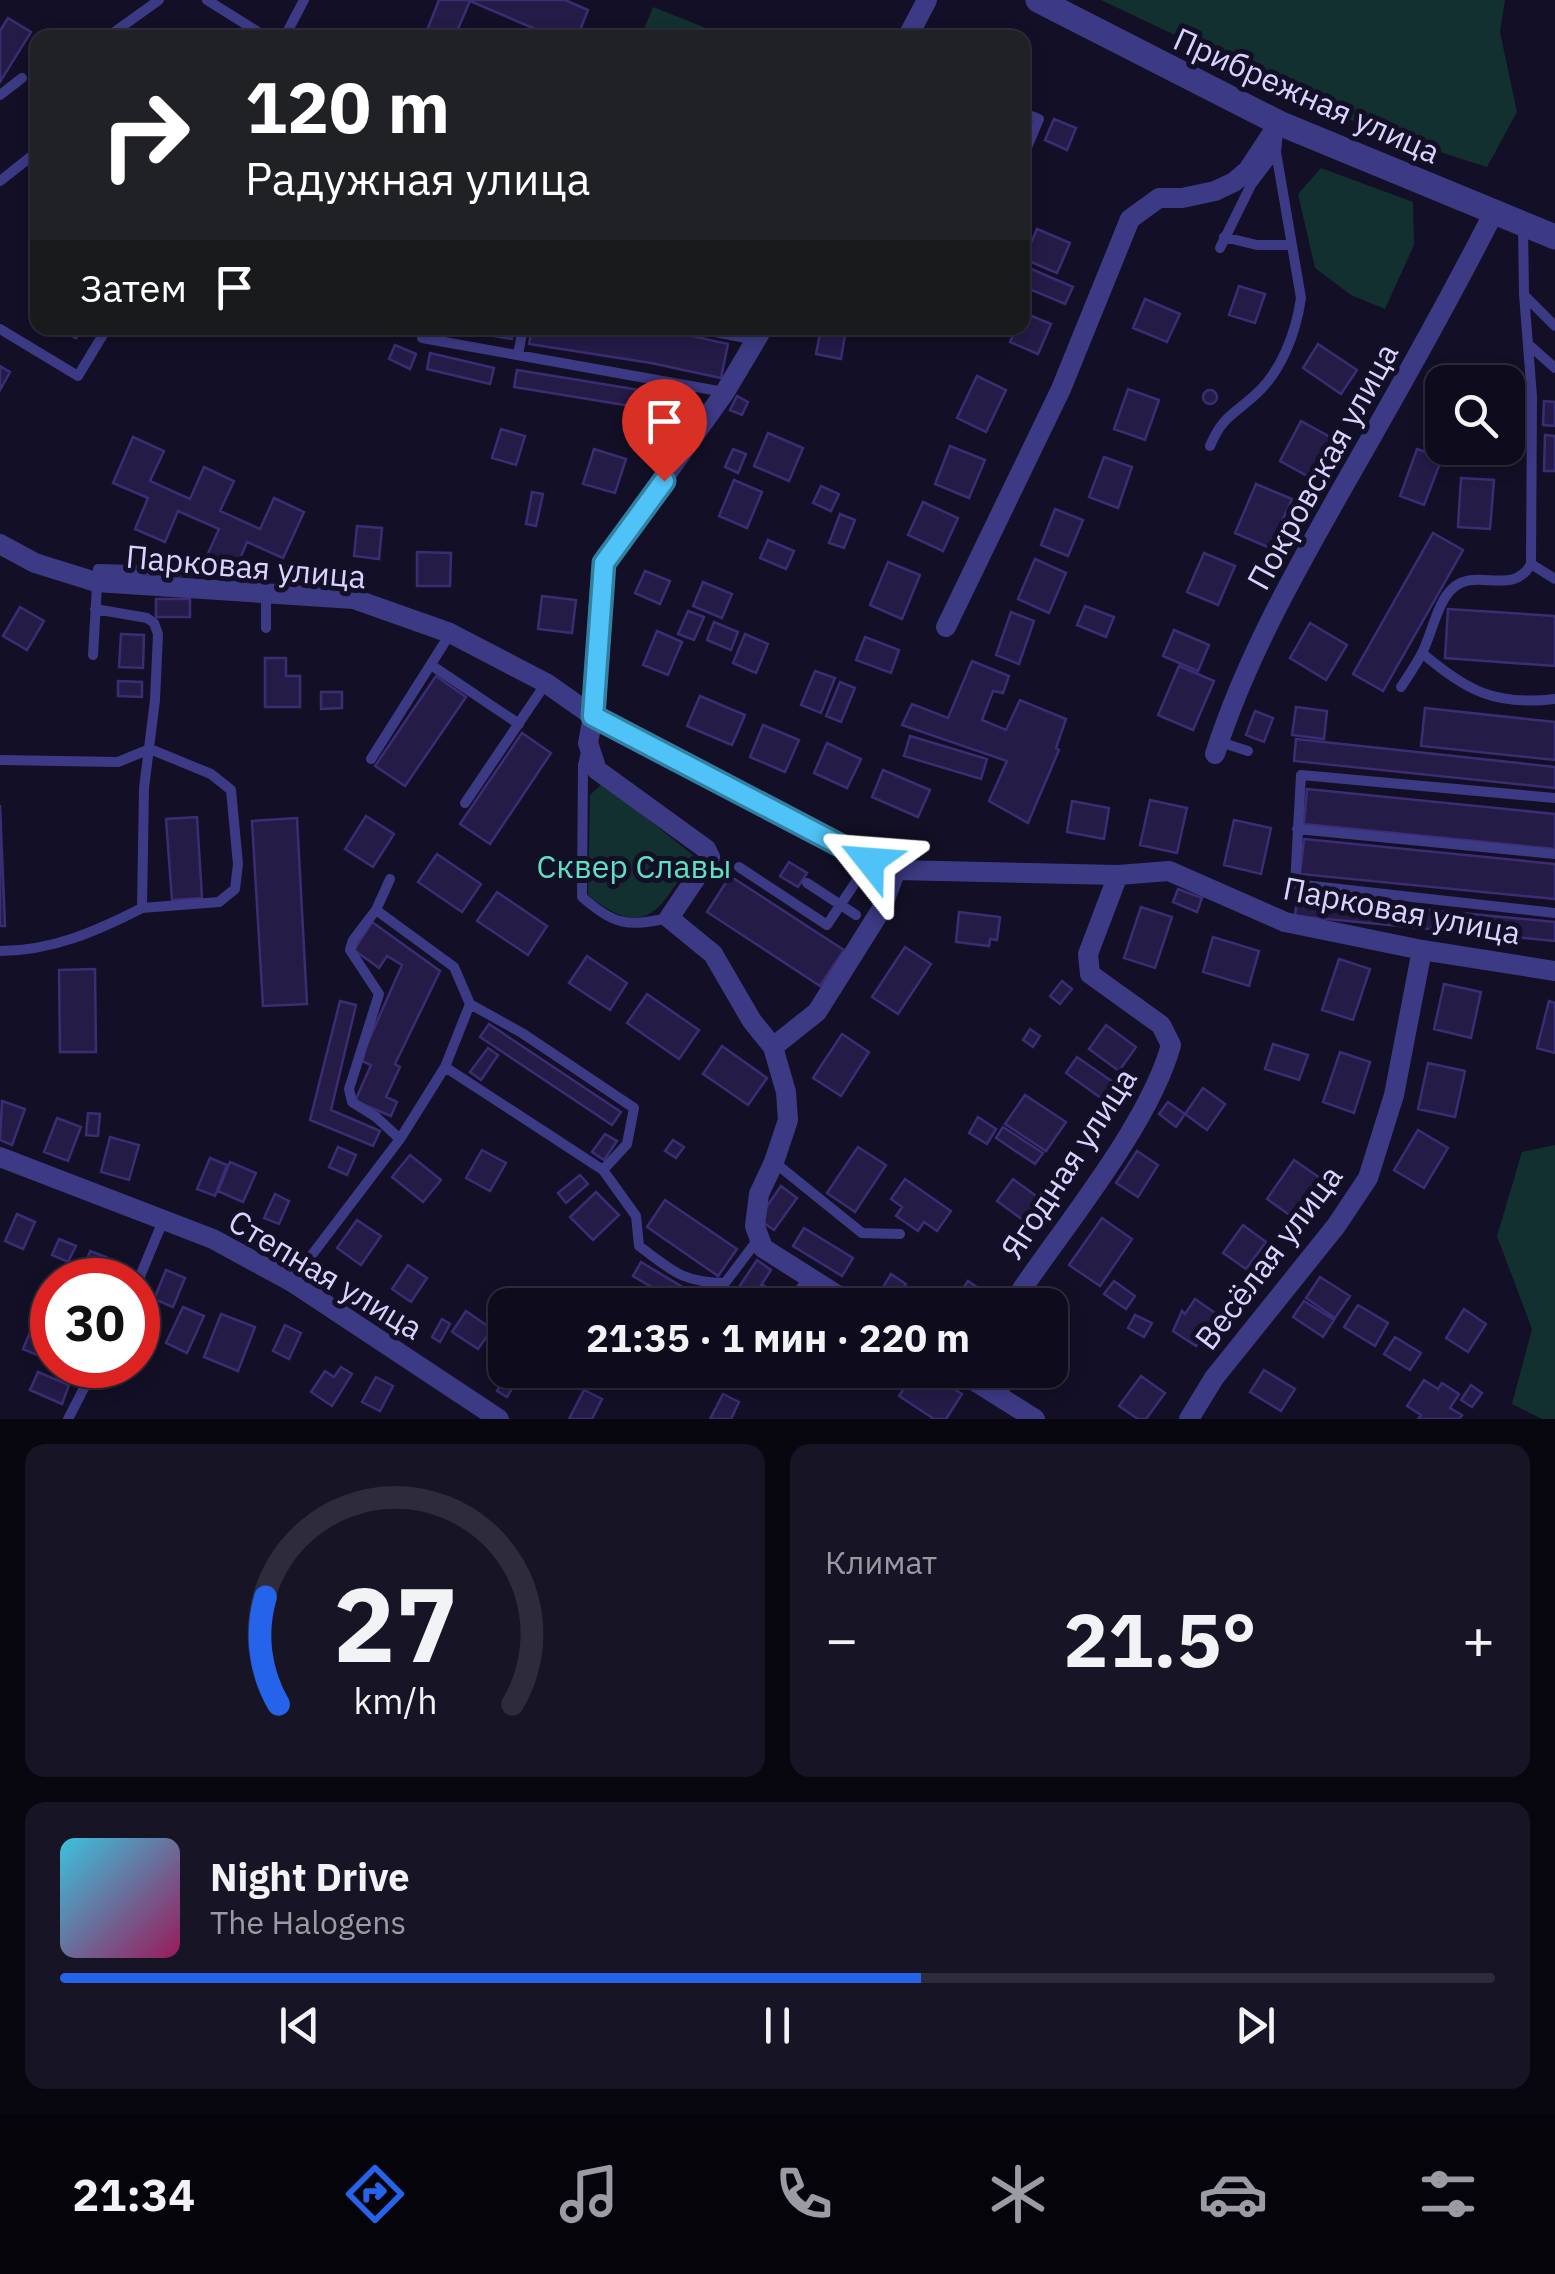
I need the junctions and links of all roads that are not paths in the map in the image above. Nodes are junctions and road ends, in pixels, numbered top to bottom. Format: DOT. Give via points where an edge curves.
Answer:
graph roads {
  1 [pos="159,0"];
  2 [pos="207,0"];
  3 [pos="304,0"];
  4 [pos="927,0"];
  5 [pos="1038,0"];
  6 [pos="117,30"];
  7 [pos="255,30"];
  8 [pos="288,30"];
  9 [pos="911,30"];
  10 [pos="22,78"];
  11 [pos="0,95"];
  12 [pos="1030,116"];
  13 [pos="1278,123"];
  14 [pos="1030,141"];
  15 [pos="1276,152"];
  16 [pos="30,157"];
  17 [pos="0,181"];
  18 [pos="1494,212"];
  19 [pos="1524,224"];
  20 [pos="1555,237"];
  21 [pos="1292,244"];
  22 [pos="1524,294"];
  23 [pos="1555,326"];
  24 [pos="0,329"];
  25 [pos="103,335"];
  26 [pos="522,335"];
  27 [pos="759,335"];
  28 [pos="422,338"];
  29 [pos="1529,345"];
  30 [pos="518,356"];
  31 [pos="1555,368"];
  32 [pos="726,392"];
  33 [pos="1210,446"];
  34 [pos="0,544"];
  35 [pos="1531,564"];
  36 [pos="1555,578"];
  37 [pos="96,582"];
  38 [pos="264,583"];
  39 [pos="95,609"];
  40 [pos="946,627"];
  41 [pos="266,628"];
  42 [pos="450,633"];
  43 [pos="1422,653"];
  44 [pos="93,655"];
  45 [pos="430,664"];
  46 [pos="546,683"];
  47 [pos="1401,687"];
  48 [pos="1555,699"];
  49 [pos="593,716"];
  50 [pos="519,724"];
  51 [pos="588,742"];
  52 [pos="1217,748"];
  53 [pos="150,749"];
  54 [pos="1248,750"];
  55 [pos="370,759"];
  56 [pos="0,760"];
  57 [pos="1555,798"];
  58 [pos="465,803"];
  59 [pos="1297,829"];
  60 [pos="1555,854"];
  61 [pos="870,861"];
  62 [pos="738,867"];
  63 [pos="896,870"];
  64 [pos="1118,875"];
  65 [pos="390,879"];
  66 [pos="807,883"];
  67 [pos="840,905"];
  68 [pos="142,908"];
  69 [pos="376,910"];
  70 [pos="1555,912"];
  71 [pos="856,916"];
  72 [pos="669,918"];
  73 [pos="1422,950"];
  74 [pos="0,951"];
  75 [pos="1555,971"];
  76 [pos="470,1004"];
  77 [pos="773,1046"];
  78 [pos="445,1067"];
  79 [pos="400,1139"];
  80 [pos="0,1157"];
  81 [pos="774,1162"];
  82 [pos="603,1170"];
  83 [pos="163,1220"];
  84 [pos="900,1234"];
  85 [pos="760,1238"];
  86 [pos="147,1258"];
  87 [pos="808,1277"];
  88 [pos="292,1282"];
  89 [pos="801,1288"];
  90 [pos="826,1288"];
  91 [pos="1023,1288"];
  92 [pos="84,1388"];
  93 [pos="986,1388"];
  94 [pos="68,1419"];
  95 [pos="499,1419"];
  96 [pos="1035,1419"];
  97 [pos="1189,1419"];
  1 -- 6 [label="lane"];
  2 -- 7 [label="lane"];
  3 -- 8 [label="lane"];
  4 -- 9 [label="street"];
  5 -- 13 [label="street, Прибрежная улица"];
  10 -- 11 [label="lane"];
  12 -- 14 [label="lane" via="1039,120"];
  13 -- 15 [label="lane"];
  13 -- 18 [label="street, Прибрежная улица"];
  13 -- 40 [label="street" via="1234,182 1159,198 1130,219 1061,389"];
  15 -- 21 [label="lane"];
  15 -- 21 [label="lane" via="1222,242"];
  16 -- 17 [label="lane"];
  18 -- 19 [label="street, Прибрежная улица"];
  18 -- 52 [label="street, Покровская улица" via="1254,651"];
  19 -- 20 [label="street, Прибрежная улица"];
  19 -- 22 [label="lane"];
  21 -- 33 [label="lane" via="1298,320 1275,373 1225,417"];
  22 -- 23 [label="lane"];
  22 -- 29 [label="lane"];
  24 -- 25 [label="lane" via="78,376"];
  26 -- 30 [label="lane"];
  27 -- 32 [label="street"];
  28 -- 30 [label="lane"];
  29 -- 31 [label="lane"];
  29 -- 35 [label="lane"];
  30 -- 32 [label="lane"];
  32 -- 49 [label="street" via="604,563"];
  34 -- 37 [label="street, Парковая улица"];
  35 -- 36 [label="lane"];
  35 -- 43 [label="lane" via="1512,582 1464,581 1450,590"];
  37 -- 38 [label="street, Парковая улица"];
  37 -- 39 [label="lane"];
  38 -- 41 [label="lane"];
  38 -- 42 [label="street, Парковая улица" via="354,599"];
  39 -- 44 [label="lane"];
  39 -- 53 [label="lane" via="154,623"];
  42 -- 45 [label="lane"];
  42 -- 46 [label="street, Парковая улица"];
  43 -- 47 [label="lane"];
  43 -- 48 [label="lane" via="1486,697"];
  45 -- 50 [label="lane"];
  45 -- 55 [label="lane"];
  46 -- 49 [label="street, Парковая улица"];
  46 -- 50 [label="lane"];
  49 -- 51 [label="street"];
  49 -- 61 [label="street, Парковая улица"];
  50 -- 58 [label="lane"];
  51 -- 72 [label="street" via="597,770 710,857"];
  51 -- 72 [label="lane" via="582,897 608,919 641,924"];
  52 -- 54 [label="lane"];
  53 -- 56 [label="lane" via="118,762"];
  53 -- 68 [label="lane"];
  53 -- 68 [label="lane" via="211,774 230,790 238,864 235,890 220,902"];
  57 -- 59 [label="lane" via="1301,775"];
  59 -- 60 [label="lane"];
  59 -- 70 [label="lane" via="1295,884"];
  61 -- 63 [label="street, Парковая улица"];
  61 -- 67 [label="lane"];
  62 -- 67 [label="lane" via="827,925"];
  63 -- 64 [label="street, Парковая улица"];
  63 -- 77 [label="street" via="881,910 817,1012"];
  64 -- 73 [label="street, Парковая улица" via="1170,871 1286,922"];
  64 -- 91 [label="street, Ягодная улица" via="1088,954 1090,974 1162,1026 1170,1044 1123,1143"];
  65 -- 69 [label="lane"];
  66 -- 67 [label="lane"];
  67 -- 71 [label="lane"];
  68 -- 74 [label="lane" via="35,951"];
  69 -- 76 [label="lane" via="454,967"];
  69 -- 79 [label="lane" via="350,950 379,994 348,1089 352,1102"];
  72 -- 77 [label="street" via="713,954"];
  73 -- 75 [label="street, Парковая улица"];
  73 -- 97 [label="street, Весёлая улица" via="1394,1095 1368,1178"];
  76 -- 78 [label="lane"];
  76 -- 82 [label="lane" via="634,1108 627,1144"];
  77 -- 81 [label="street" via="788,1120"];
  78 -- 79 [label="lane"];
  78 -- 82 [label="lane"];
  79 -- 88 [label="lane"];
  80 -- 83 [label="street, Степная улица"];
  81 -- 84 [label="lane" via="862,1233"];
  81 -- 85 [label="street" via="759,1194"];
  82 -- 85 [label="lane" via="636,1216 640,1246 682,1277 725,1283"];
  83 -- 86 [label="lane"];
  83 -- 88 [label="street, Степная улица"];
  85 -- 87 [label="street" via="763,1248"];
  87 -- 89 [label="lane"];
  87 -- 90 [label="street"];
  88 -- 95 [label="street, Степная улица"];
  92 -- 94 [label="lane"];
  93 -- 96 [label="street"];
}
